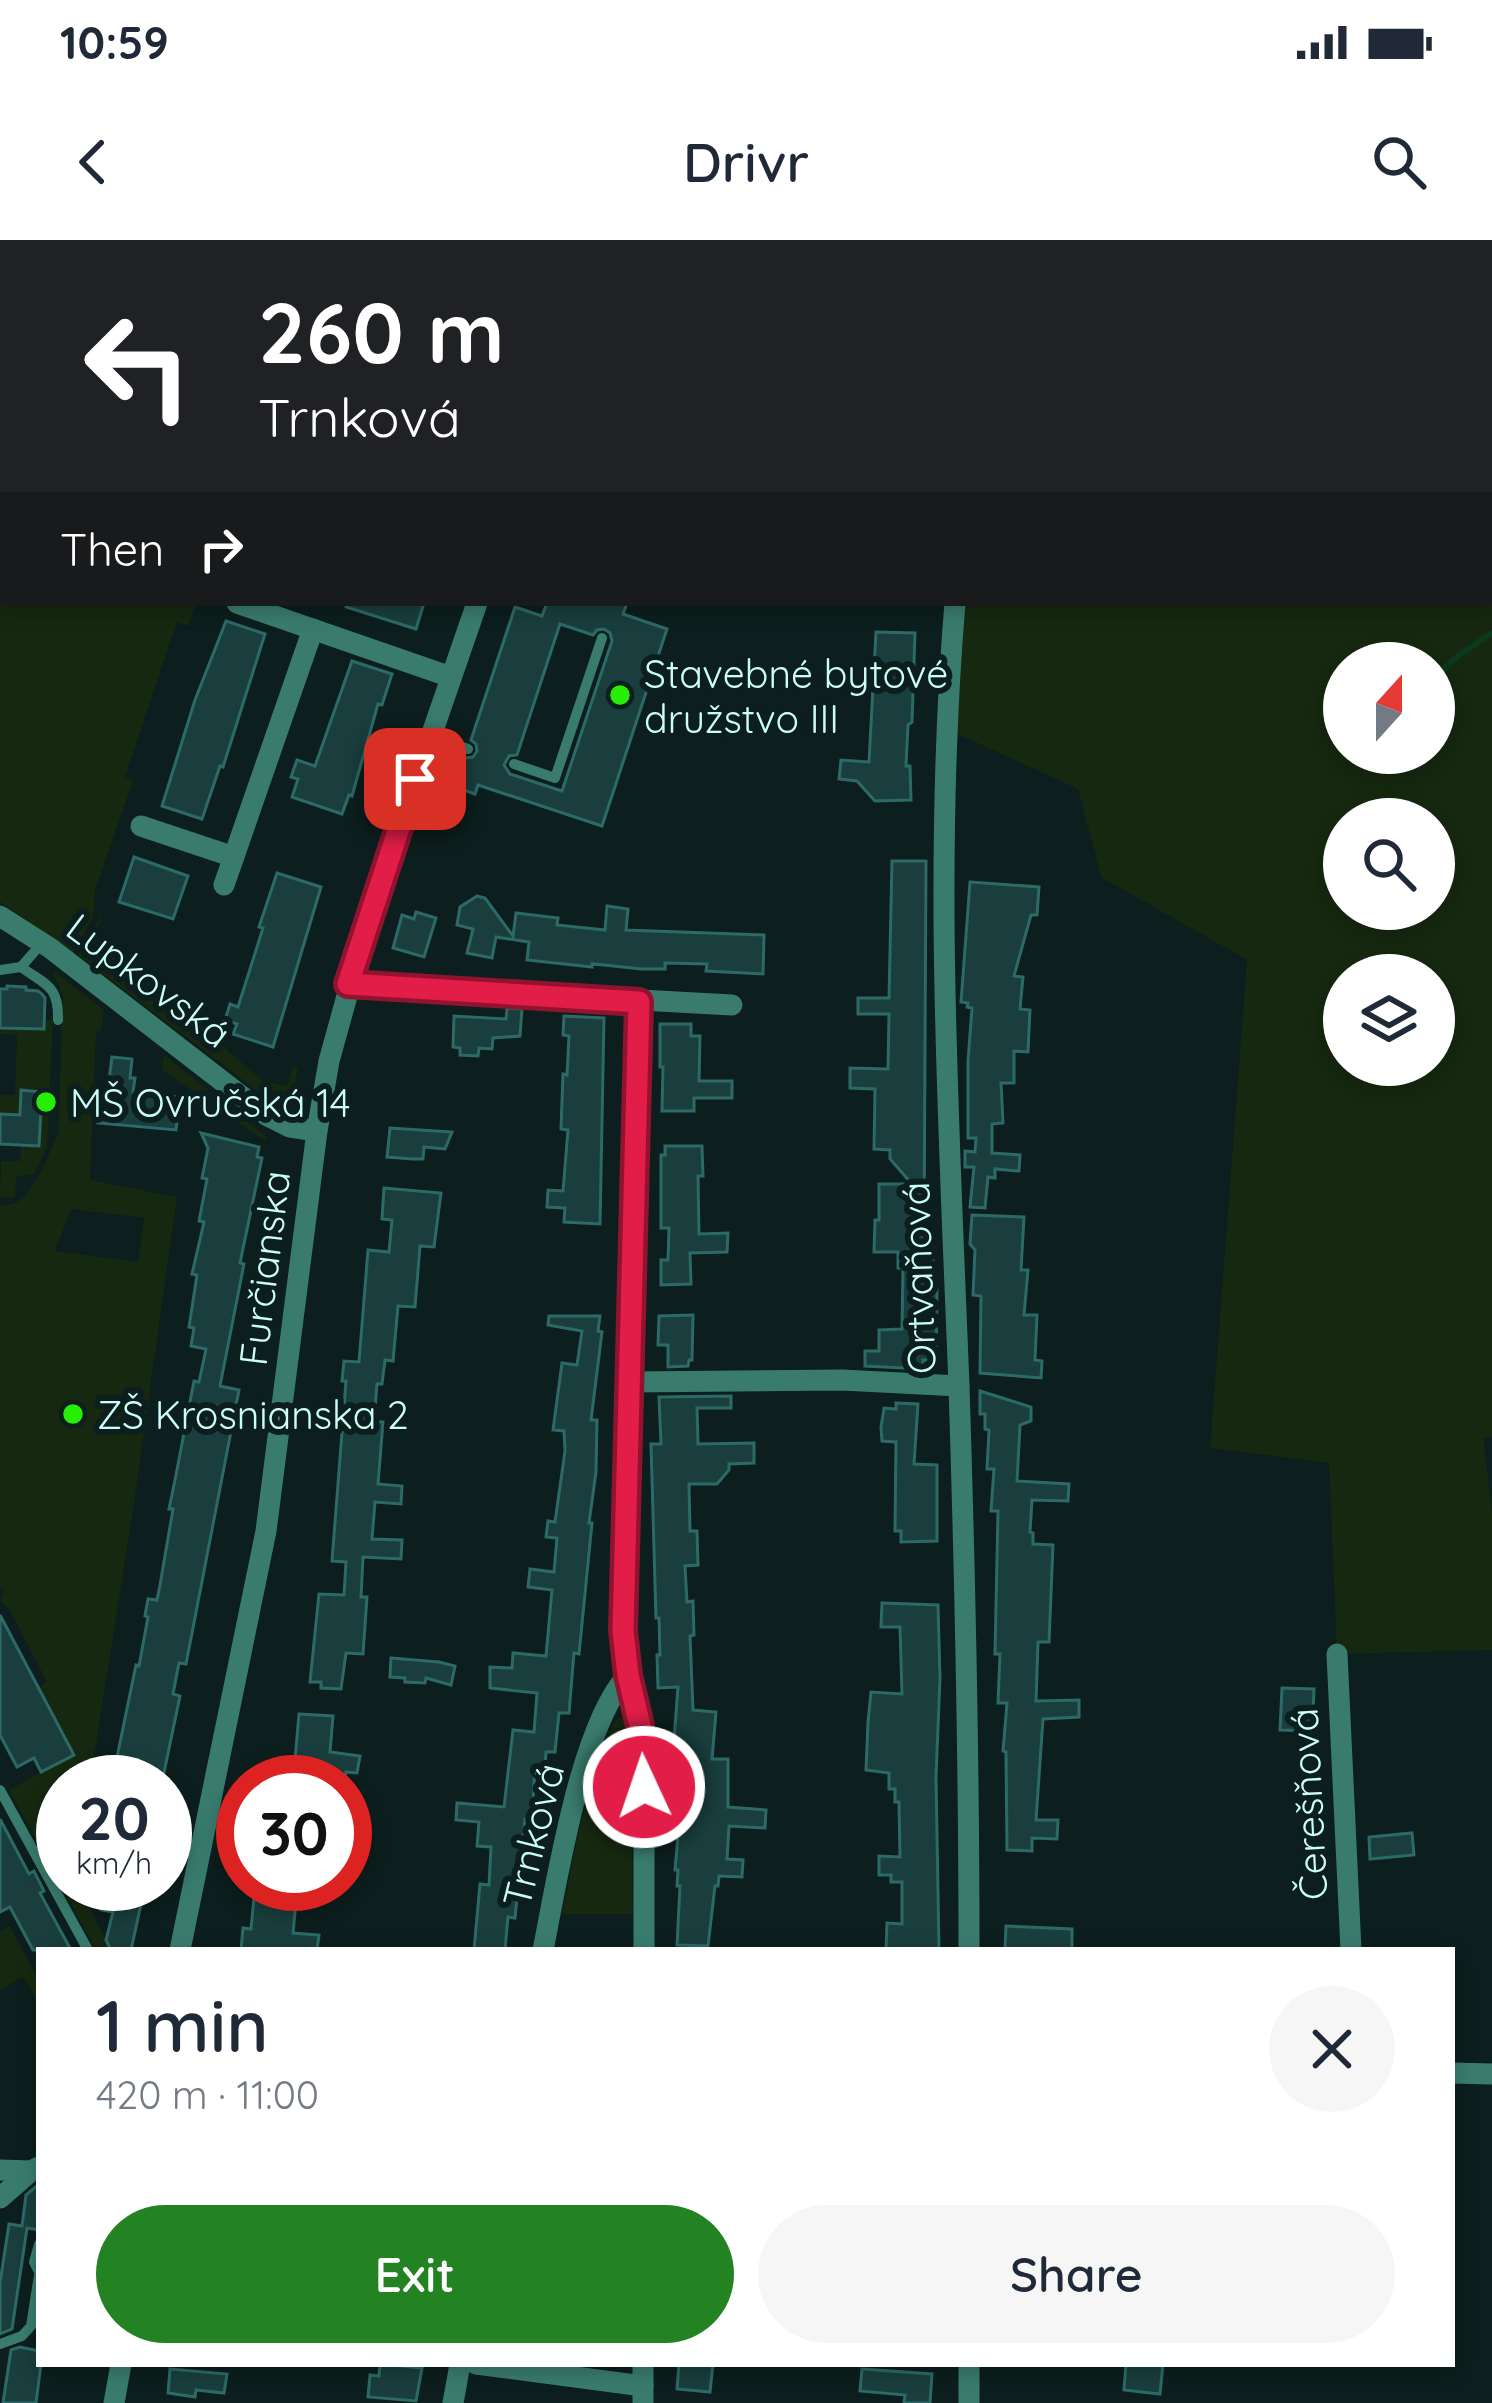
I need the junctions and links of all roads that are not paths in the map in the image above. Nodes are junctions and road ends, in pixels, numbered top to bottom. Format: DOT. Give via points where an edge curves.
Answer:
graph roads {
  1 [pos="246,606"];
  2 [pos="476,606"];
  3 [pos="955,606"];
  4 [pos="313,629"];
  5 [pos="602,638"];
  6 [pos="452,677"];
  7 [pos="430,736"];
  8 [pos="468,749"];
  9 [pos="514,764"];
  10 [pos="141,826"];
  11 [pos="234,857"];
  12 [pos="224,885"];
  13 [pos="0,916"];
  14 [pos="42,943"];
  15 [pos="21,967"];
  16 [pos="0,970"];
  17 [pos="348,984"];
  18 [pos="639,1002"];
  19 [pos="732,1005"];
  20 [pos="58,1020"];
  21 [pos="317,1131"];
  22 [pos="629,1382"];
  23 [pos="958,1386"];
  24 [pos="1337,1654"];
  25 [pos="628,1675"];
  26 [pos="0,1790"];
  27 [pos="86,1947"];
  28 [pos="181,1947"];
  29 [pos="544,1947"];
  30 [pos="644,1947"];
  31 [pos="969,1947"];
  32 [pos="1351,1947"];
  33 [pos="1455,2072"];
  34 [pos="1492,2074"];
  35 [pos="35,2169"];
  36 [pos="0,2170"];
  37 [pos="1,2195"];
  38 [pos="36,2293"];
  39 [pos="0,2344"];
  40 [pos="120,2367"];
  41 [pos="459,2367"];
  42 [pos="501,2367"];
  43 [pos="969,2367"];
  44 [pos="643,2384"];
  45 [pos="114,2403"];
  46 [pos="453,2403"];
  47 [pos="969,2403"];
  1 -- 4 [label="street"];
  2 -- 6 [label="street, Furčianska"];
  3 -- 23 [label="street, Ortvaňová" via="944,886"];
  4 -- 6 [label="street"];
  4 -- 11 [label="street"];
  5 -- 9 [label="lane" via="555,778"];
  6 -- 7 [label="street, Furčianska"];
  7 -- 8 [label="lane"];
  7 -- 17 [label="street, Furčianska"];
  10 -- 11 [label="street"];
  11 -- 12 [label="street"];
  13 -- 14 [label="street, Lupkovská"];
  14 -- 15 [label="lane"];
  14 -- 21 [label="street, Lupkovská" via="266,1115"];
  15 -- 16 [label="lane"];
  15 -- 20 [label="lane" via="54,990"];
  17 -- 18 [label="street"];
  17 -- 21 [label="street, Furčianska"];
  18 -- 19 [label="street"];
  18 -- 22 [label="street"];
  21 -- 28 [label="street, Furčianska" via="266,1531"];
  22 -- 23 [label="street"];
  22 -- 25 [label="street"];
  23 -- 31 [label="street, Ortvaňová"];
  24 -- 32 [label="street, Čerešňová"];
  25 -- 29 [label="street, Trnková" via="610,1699 583,1771"];
  25 -- 30 [label="street" via="642,1746"];
  26 -- 27 [label="lane"];
  33 -- 34 [label="street"];
  35 -- 36 [label="street"];
  35 -- 37 [label="street"];
  38 -- 39 [label="lane" via="31,2326"];
  40 -- 45 [label="street"];
  41 -- 46 [label="street"];
  42 -- 44 [label="street"];
  43 -- 47 [label="street"];
}
